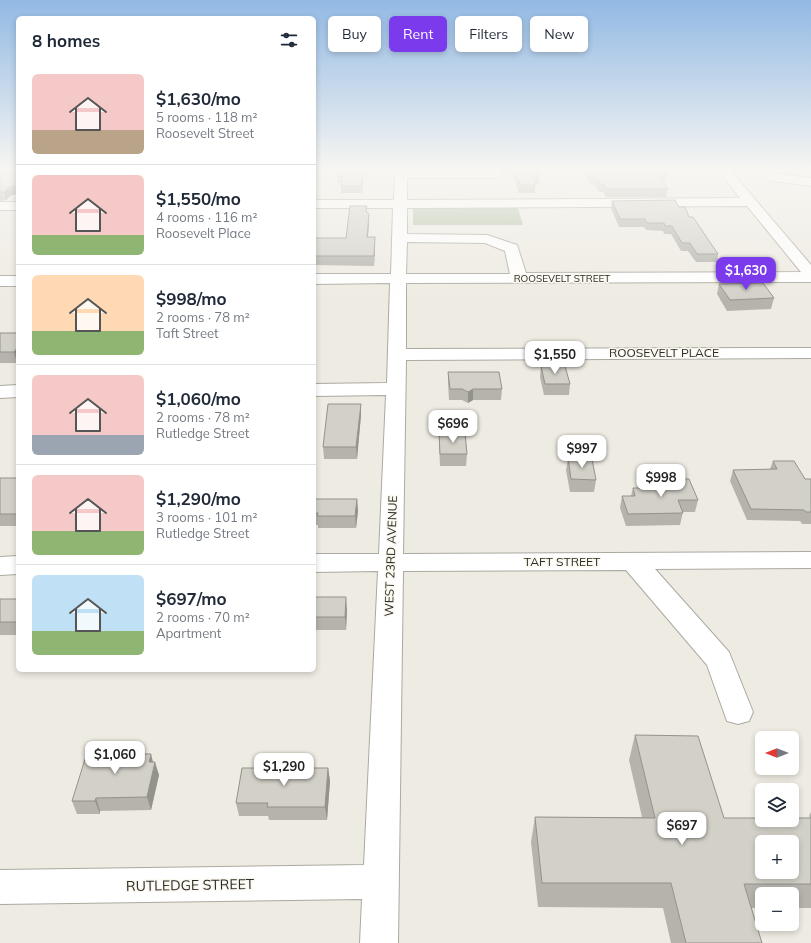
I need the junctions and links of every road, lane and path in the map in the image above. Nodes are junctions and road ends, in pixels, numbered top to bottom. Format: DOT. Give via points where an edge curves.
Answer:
graph roads {
  1 [pos="400,214"];
  2 [pos="761,214"];
  3 [pos="399,238"];
  4 [pos="811,276"];
  5 [pos="519,278"];
  6 [pos="316,279"];
  7 [pos="398,279"];
  8 [pos="0,281"];
  9 [pos="16,281"];
  10 [pos="811,353"];
  11 [pos="397,355"];
  12 [pos="396,389"];
  13 [pos="316,390"];
  14 [pos="16,391"];
  15 [pos="0,392"];
  16 [pos="811,560"];
  17 [pos="633,561"];
  18 [pos="316,563"];
  19 [pos="390,563"];
  20 [pos="0,566"];
  21 [pos="16,566"];
  22 [pos="738,712"];
  23 [pos="380,882"];
  24 [pos="0,887"];
  25 [pos="378,943"];
  1 -- 3 [label="street, WEST 23RD AVENUE"];
  2 -- 4 [label="street"];
  3 -- 5 [label="street" via="487,239 512,248"];
  3 -- 7 [label="street, WEST 23RD AVENUE"];
  4 -- 5 [label="street, ROOSEVELT STREET"];
  5 -- 7 [label="street, ROOSEVELT STREET"];
  6 -- 7 [label="street, ROOSEVELT STREET"];
  7 -- 11 [label="street, WEST 23RD AVENUE"];
  8 -- 9 [label="street"];
  10 -- 11 [label="street, ROOSEVELT PLACE"];
  11 -- 12 [label="street, WEST 23RD AVENUE"];
  12 -- 13 [label="street"];
  12 -- 19 [label="street, WEST 23RD AVENUE"];
  14 -- 15 [label="street"];
  16 -- 17 [label="street, TAFT STREET"];
  17 -- 19 [label="street, TAFT STREET"];
  17 -- 22 [label="street" via="719,660"];
  18 -- 19 [label="street, TAFT STREET"];
  19 -- 23 [label="street, WEST 23RD AVENUE"];
  20 -- 21 [label="street"];
  23 -- 24 [label="street, RUTLEDGE STREET"];
  23 -- 25 [label="street, WEST 23RD AVENUE"];
}
